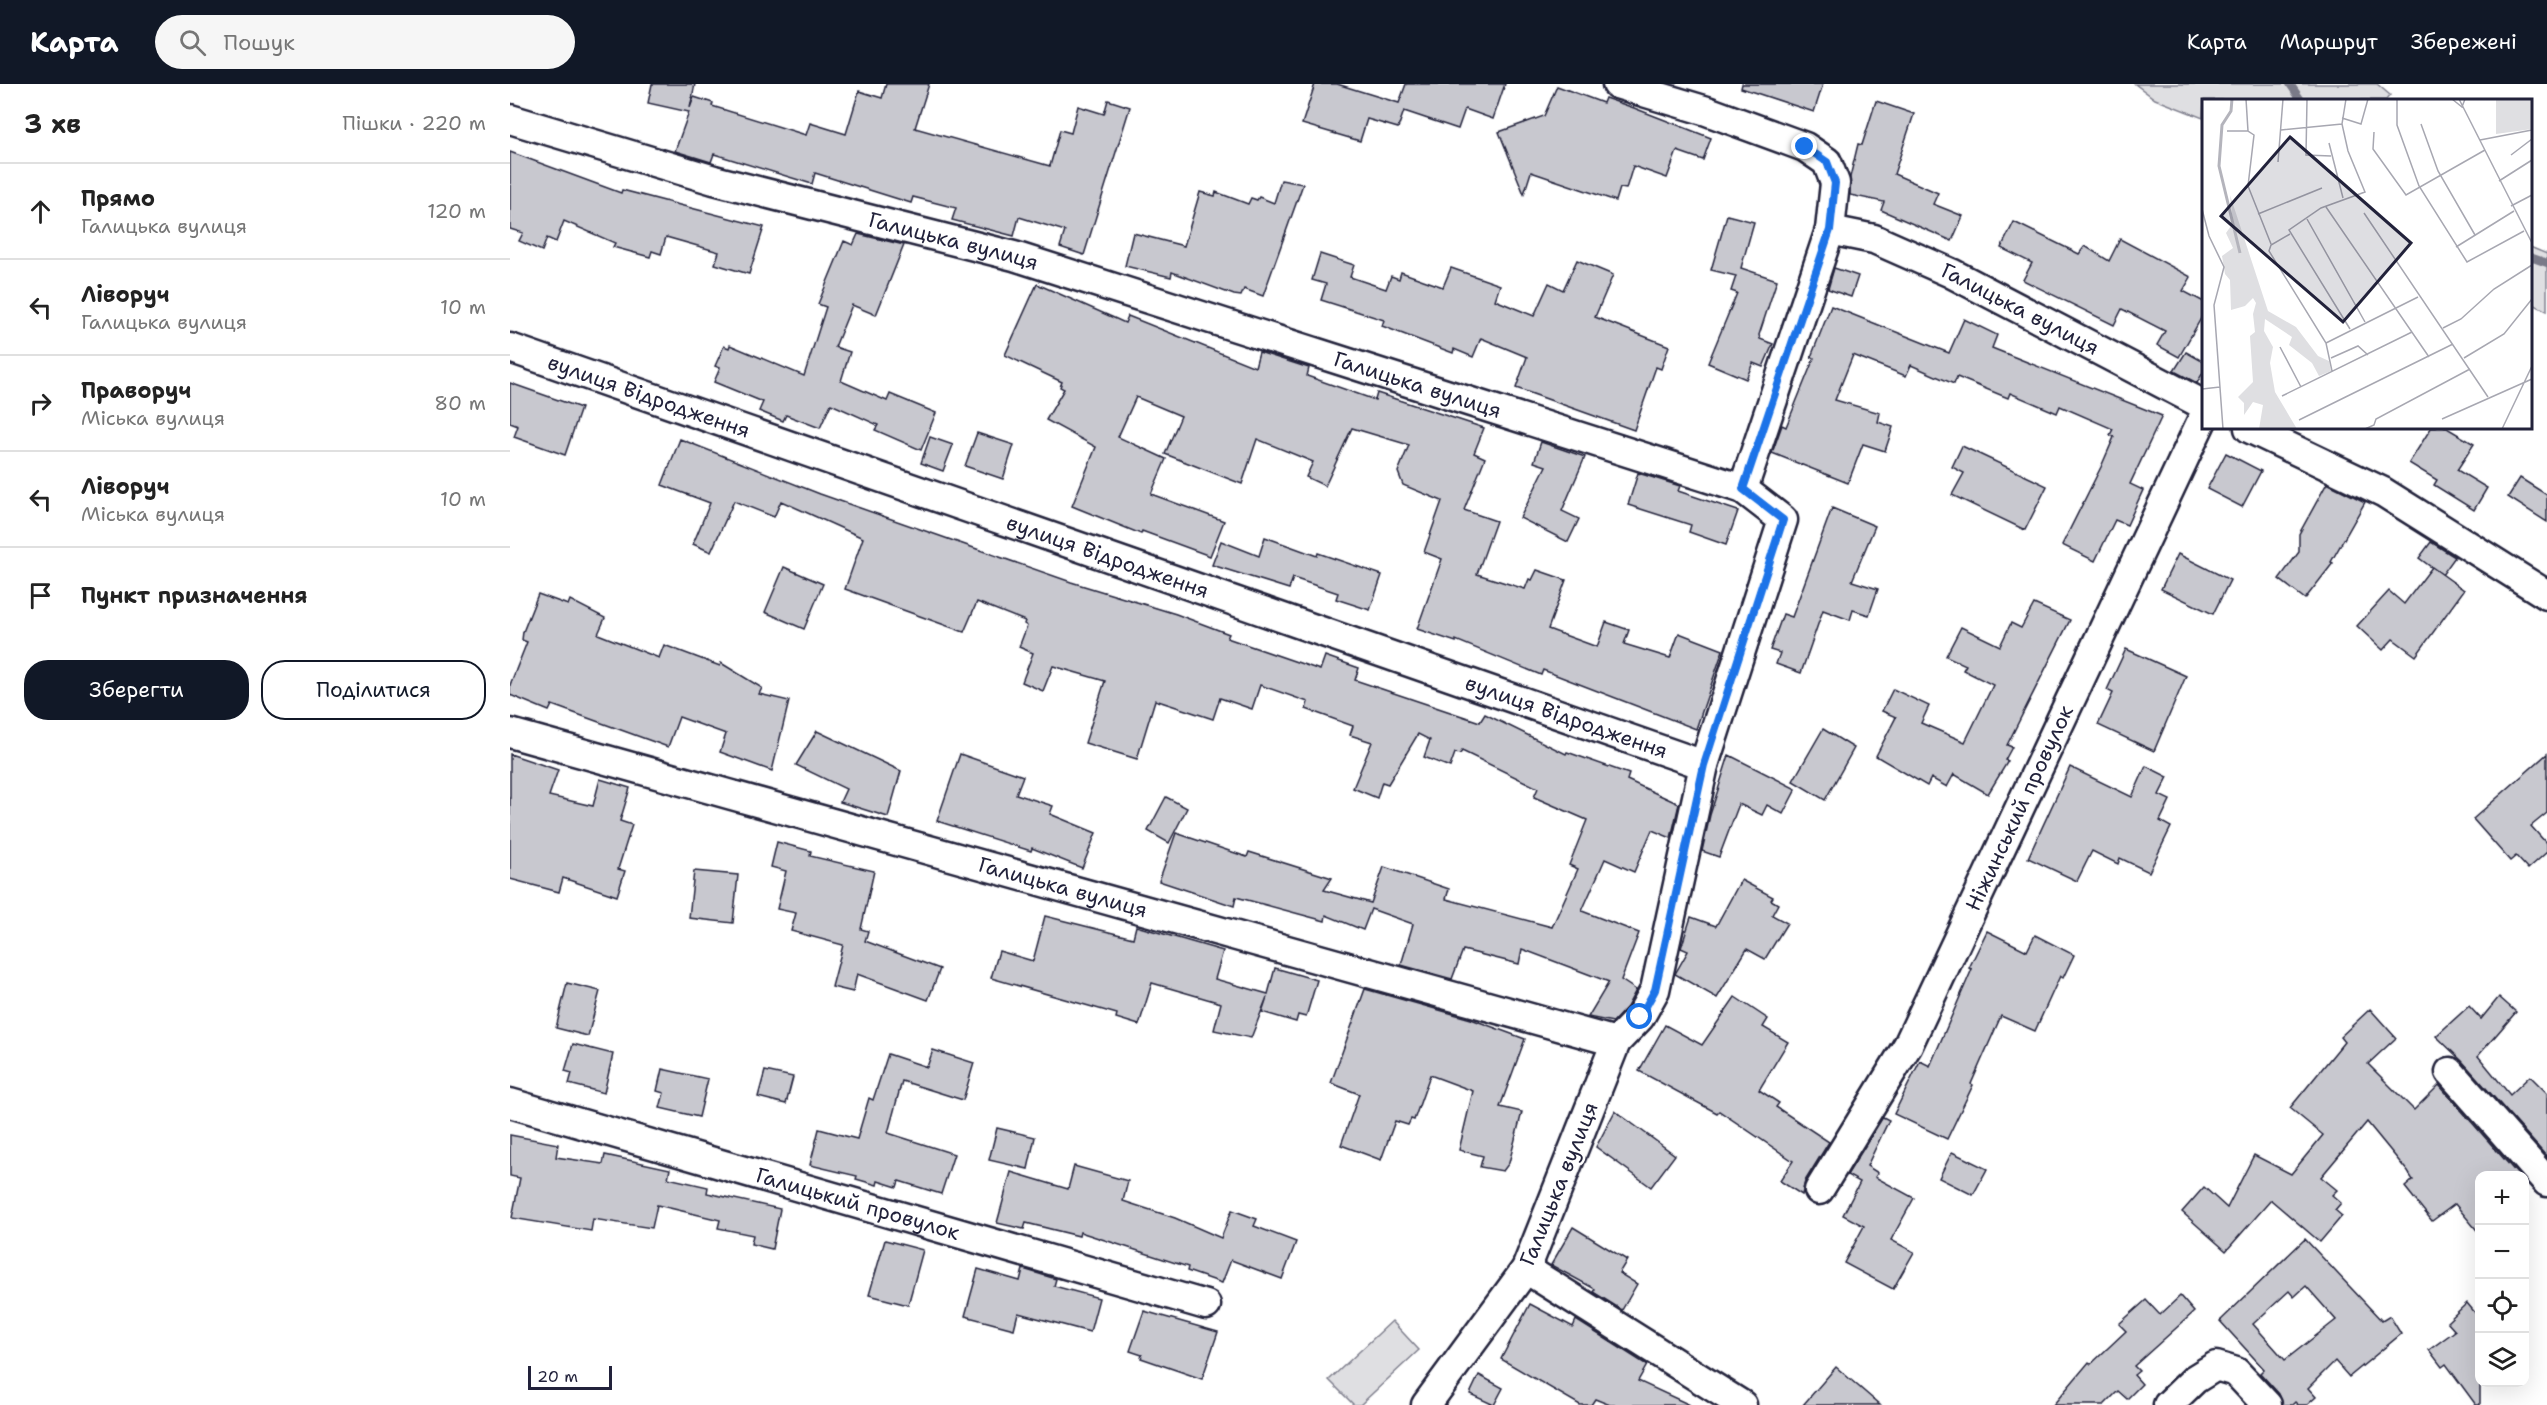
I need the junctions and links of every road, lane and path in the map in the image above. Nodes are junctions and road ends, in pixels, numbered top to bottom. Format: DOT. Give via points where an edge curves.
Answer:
graph roads {
  1 [pos="1617,84"];
  2 [pos="510,119"];
  3 [pos="1830,230"];
  4 [pos="510,348"];
  5 [pos="2202,404"];
  6 [pos="2202,420"];
  7 [pos="2251,429"];
  8 [pos="1743,489"];
  9 [pos="2547,595"];
  10 [pos="510,733"];
  11 [pos="1704,765"];
  12 [pos="1616,1042"];
  13 [pos="2450,1072"];
  14 [pos="510,1103"];
  15 [pos="2547,1182"];
  16 [pos="1819,1190"];
  17 [pos="1526,1269"];
  18 [pos="1206,1305"];
  19 [pos="1426,1405"];
  20 [pos="1742,1405"];
  21 [pos="2168,1405"];
  22 [pos="2266,1405"];
  1 -- 3 [label="street" via="1805,147 1827,162 1835,183"];
  2 -- 8 [label="street, Галицька вулиця" via="714,180 1014,256"];
  3 -- 5 [label="street, Галицька вулиця" via="1874,239 1951,273"];
  3 -- 8 [label="street"];
  4 -- 11 [label="street, вулиця Відродження"];
  6 -- 16 [label="street, Ніжинський провулок" via="1908,1045"];
  7 -- 9 [label="street" via="2383,492"];
  8 -- 11 [label="street, Галицька вулиця" via="1783,520"];
  10 -- 12 [label="street, Галицька вулиця"];
  11 -- 12 [label="street, Галицька вулиця" via="1655,990 1640,1017"];
  12 -- 17 [label="street, Галицька вулиця"];
  13 -- 15 [label="street"];
  14 -- 18 [label="street, Галицький провулок"];
  17 -- 19 [label="street, Галицька вулиця"];
  17 -- 20 [label="street"];
  21 -- 22 [label="street" via="2195,1379 2216,1366 2236,1372"];
}
